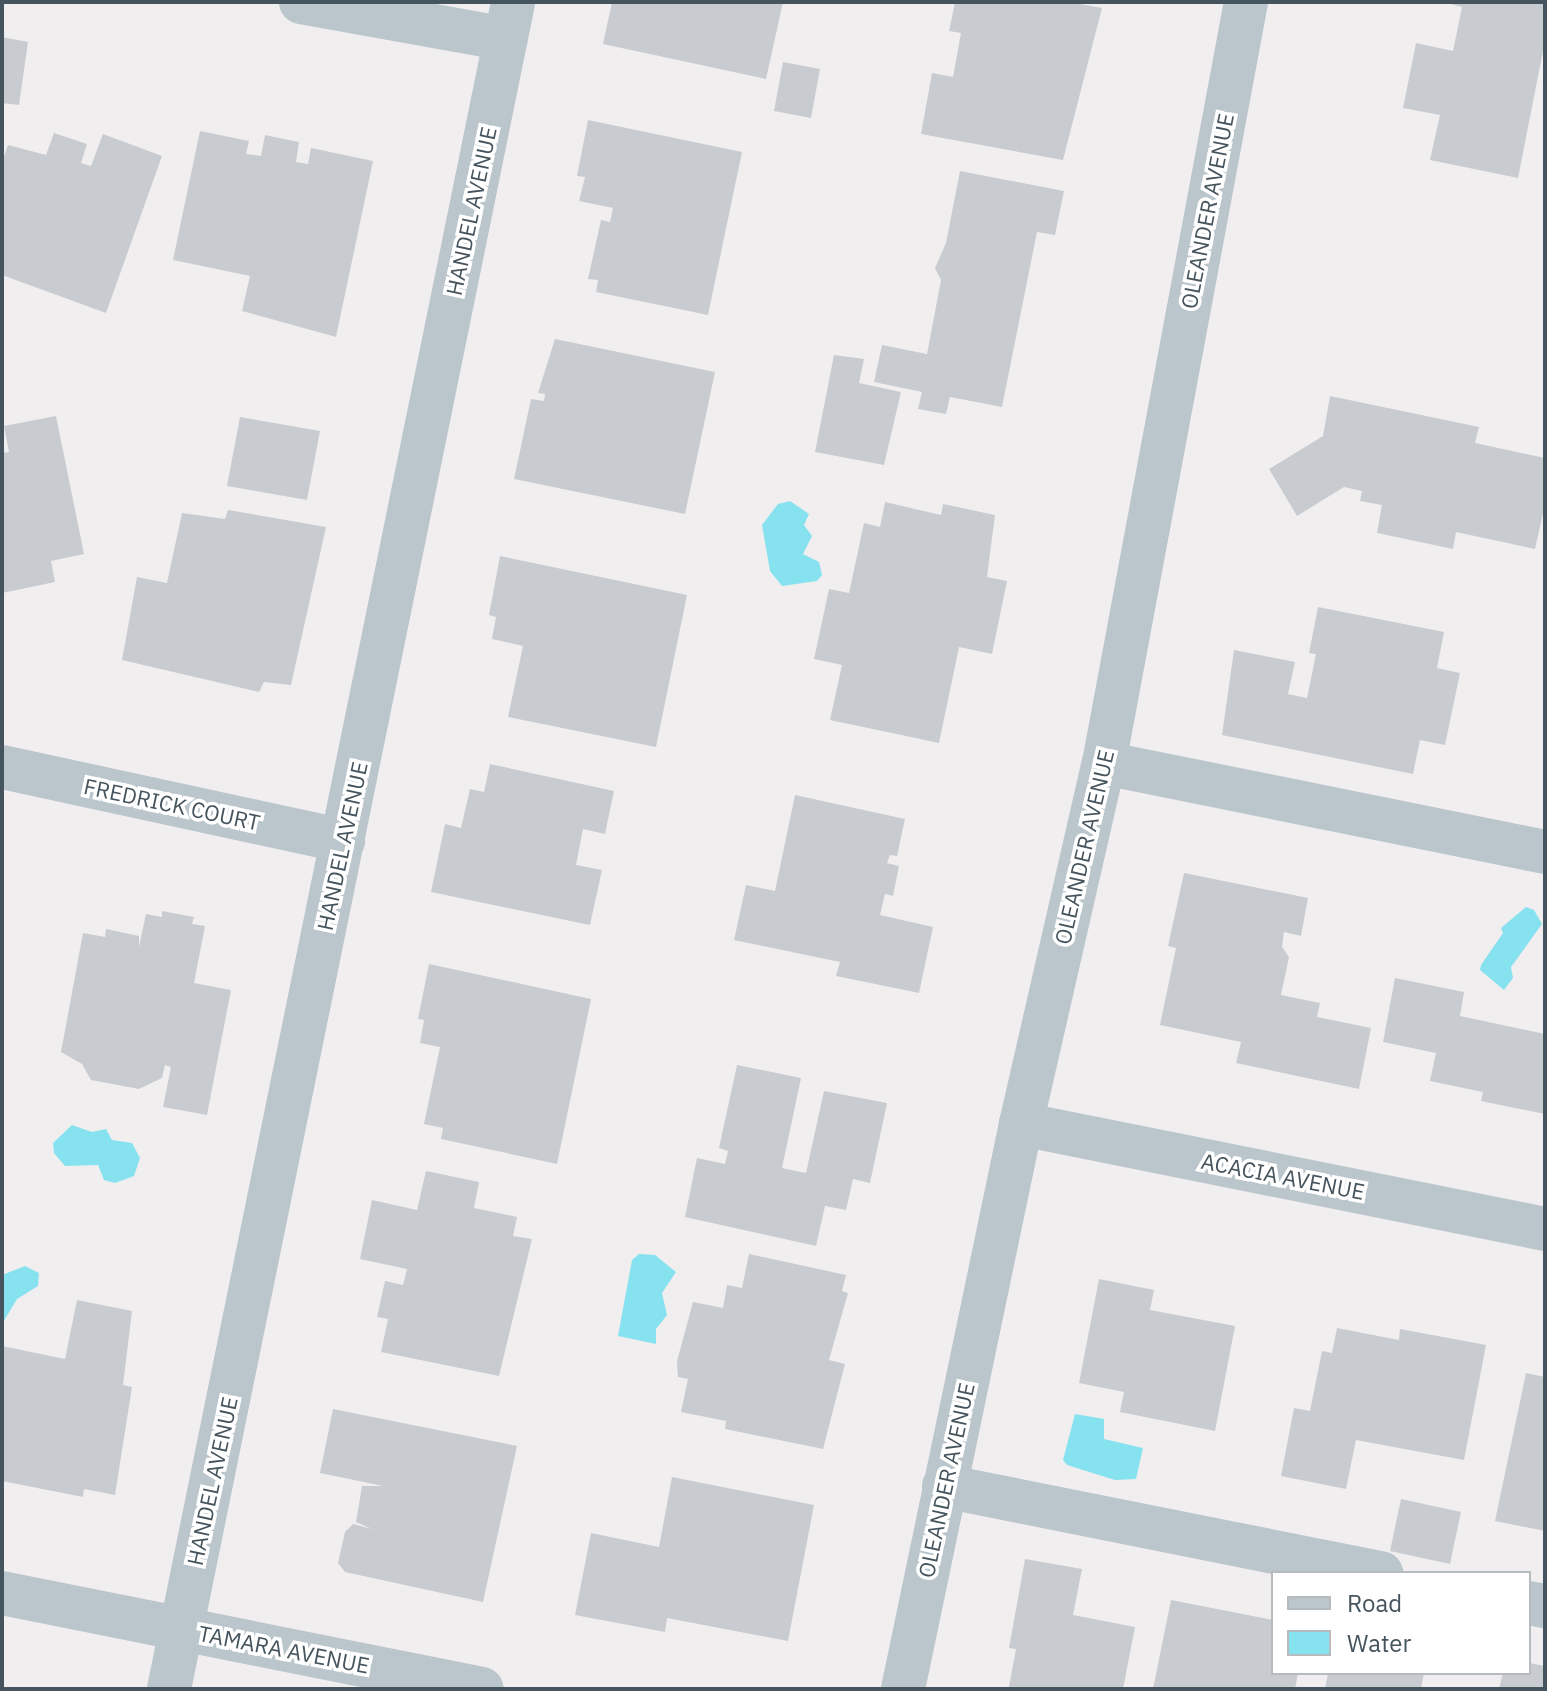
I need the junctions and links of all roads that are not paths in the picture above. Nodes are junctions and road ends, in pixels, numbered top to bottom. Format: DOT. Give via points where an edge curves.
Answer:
graph roads {
  1 [pos="301,2"];
  2 [pos="1246,2"];
  3 [pos="510,21"];
  4 [pos="1104,763"];
  5 [pos="2,767"];
  6 [pos="343,841"];
  7 [pos="1545,852"];
  8 [pos="1021,1124"];
  9 [pos="1545,1229"];
  10 [pos="944,1486"];
  11 [pos="1371,1571"];
  12 [pos="2,1593"];
  13 [pos="182,1629"];
  14 [pos="169,1689"];
  15 [pos="481,1689"];
  16 [pos="903,1689"];
  1 -- 3 [label="street"];
  2 -- 4 [label="street, OLEANDER AVENUE"];
  3 -- 6 [label="street, HANDEL AVENUE"];
  4 -- 7 [label="street"];
  4 -- 8 [label="street, OLEANDER AVENUE"];
  5 -- 6 [label="street, FREDRICK COURT"];
  6 -- 13 [label="street, HANDEL AVENUE"];
  8 -- 9 [label="street, ACACIA AVENUE"];
  8 -- 10 [label="street, OLEANDER AVENUE"];
  10 -- 11 [label="street"];
  10 -- 16 [label="street, OLEANDER AVENUE"];
  12 -- 13 [label="street, TAMARA AVENUE"];
  13 -- 14 [label="street, HANDEL AVENUE"];
  13 -- 15 [label="street, TAMARA AVENUE"];
}
